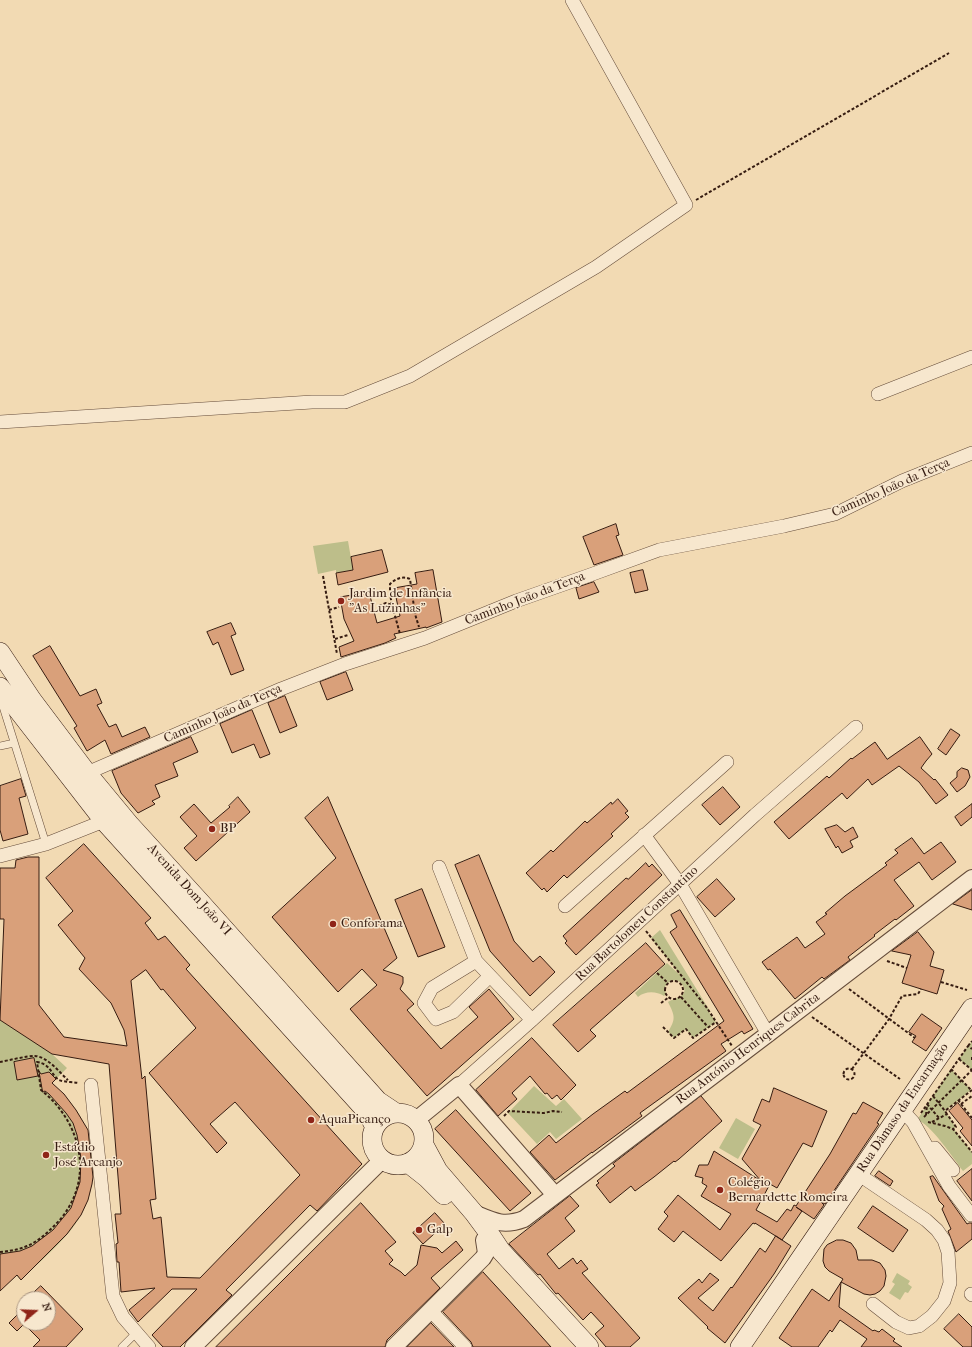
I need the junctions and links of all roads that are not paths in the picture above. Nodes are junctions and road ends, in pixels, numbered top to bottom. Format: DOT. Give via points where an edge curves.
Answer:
graph roads {
  1 [pos="572,0"];
  2 [pos="972,357"];
  3 [pos="878,394"];
  4 [pos="0,422"];
  5 [pos="972,453"];
  6 [pos="0,652"];
  7 [pos="0,687"];
  8 [pos="0,697"];
  9 [pos="856,727"];
  10 [pos="14,743"];
  11 [pos="0,746"];
  12 [pos="727,762"];
  13 [pos="87,773"];
  14 [pos="104,821"];
  15 [pos="644,835"];
  16 [pos="46,844"];
  17 [pos="0,856"];
  18 [pos="439,867"];
  19 [pos="972,878"];
  20 [pos="680,884"];
  21 [pos="565,906"];
  22 [pos="476,961"];
  23 [pos="490,976"];
  24 [pos="970,999"];
  25 [pos="532,1020"];
  26 [pos="768,1034"];
  27 [pos="91,1085"];
  28 [pos="459,1085"];
  29 [pos="396,1113"];
  30 [pos="911,1118"];
  31 [pos="416,1120"];
  32 [pos="375,1127"];
  33 [pos="922,1138"];
  34 [pos="424,1145"];
  35 [pos="382,1160"];
  36 [pos="408,1163"];
  37 [pos="953,1170"];
  38 [pos="858,1174"];
  39 [pos="555,1195"];
  40 [pos="474,1213"];
  41 [pos="972,1214"];
  42 [pos="484,1240"];
  43 [pos="501,1251"];
  44 [pos="873,1304"];
  45 [pos="430,1310"];
  46 [pos="136,1333"];
  47 [pos="122,1347"];
  48 [pos="149,1347"];
  49 [pos="194,1347"];
  50 [pos="394,1347"];
  51 [pos="465,1347"];
  52 [pos="589,1347"];
  53 [pos="740,1347"];
  1 -- 4 [label="street" via="686,205 596,267 410,376 345,402"];
  2 -- 3 [label="street"];
  5 -- 13 [label="street, Caminho João da Terça" via="902,481 835,514 659,550 516,601 425,638 281,688"];
  6 -- 13 [label="main road, Avenida Dom João VI" via="32,700"];
  7 -- 14 [label="main road, Avenida Dom João VI"];
  8 -- 10 [label="lane"];
  9 -- 20 [label="street, Rua Bartolomeu Constantino"];
  10 -- 11 [label="lane"];
  10 -- 16 [label="lane"];
  12 -- 15 [label="street"];
  13 -- 29 [label="main road, Avenida Dom João VI" via="130,825 378,1101"];
  14 -- 16 [label="street"];
  14 -- 32 [label="main road, Avenida Dom João VI" via="366,1112"];
  15 -- 20 [label="street"];
  15 -- 21 [label="street"];
  16 -- 17 [label="street"];
  18 -- 22 [label="street"];
  19 -- 26 [label="street, Rua António Henriques Cabrita"];
  20 -- 25 [label="street, Rua Bartolomeu Constantino"];
  20 -- 26 [label="street"];
  22 -- 23 [label="street"];
  22 -- 23 [label="street" via="432,988 424,1003 436,1019 453,1012"];
  23 -- 25 [label="street"];
  24 -- 30 [label="main road, Rua Dâmaso da Encarnação"];
  25 -- 28 [label="street, Rua Bartolomeu Constantino"];
  26 -- 39 [label="street, Rua António Henriques Cabrita"];
  27 -- 46 [label="street" via="113,1296 123,1317"];
  28 -- 31 [label="street, Rua Bartolomeu Constantino"];
  28 -- 39 [label="street"];
  29 -- 31 [label="main road" via="404,1113"];
  29 -- 32 [label="main road" via="382,1118"];
  30 -- 33 [label="street"];
  30 -- 38 [label="main road, Rua Dâmaso da Encarnação"];
  31 -- 34 [label="main road" via="422,1127"];
  32 -- 35 [label="main road" via="373,1146"];
  33 -- 37 [label="street" via="933,1146"];
  33 -- 41 [label="street" via="949,1186"];
  34 -- 36 [label="main road" via="418,1156"];
  34 -- 40 [label="main road" via="438,1171"];
  35 -- 36 [label="main road" via="390,1164"];
  35 -- 49 [label="street"];
  36 -- 42 [label="main road" via="437,1188"];
  38 -- 44 [label="street" via="938,1230 948,1252 950,1283 944,1301 932,1316 919,1326 909,1328 896,1322"];
  38 -- 53 [label="main road, Rua Dâmaso da Encarnação"];
  39 -- 40 [label="street, Rua António Henriques Cabrita" via="524,1219 516,1222 493,1222"];
  40 -- 43 [label="main road"];
  42 -- 43 [label="main road"];
  42 -- 45 [label="street" via="486,1253 483,1258"];
  43 -- 52 [label="main road"];
  45 -- 50 [label="street"];
  45 -- 51 [label="street"];
  46 -- 47 [label="lane"];
  46 -- 48 [label="street"];
}
